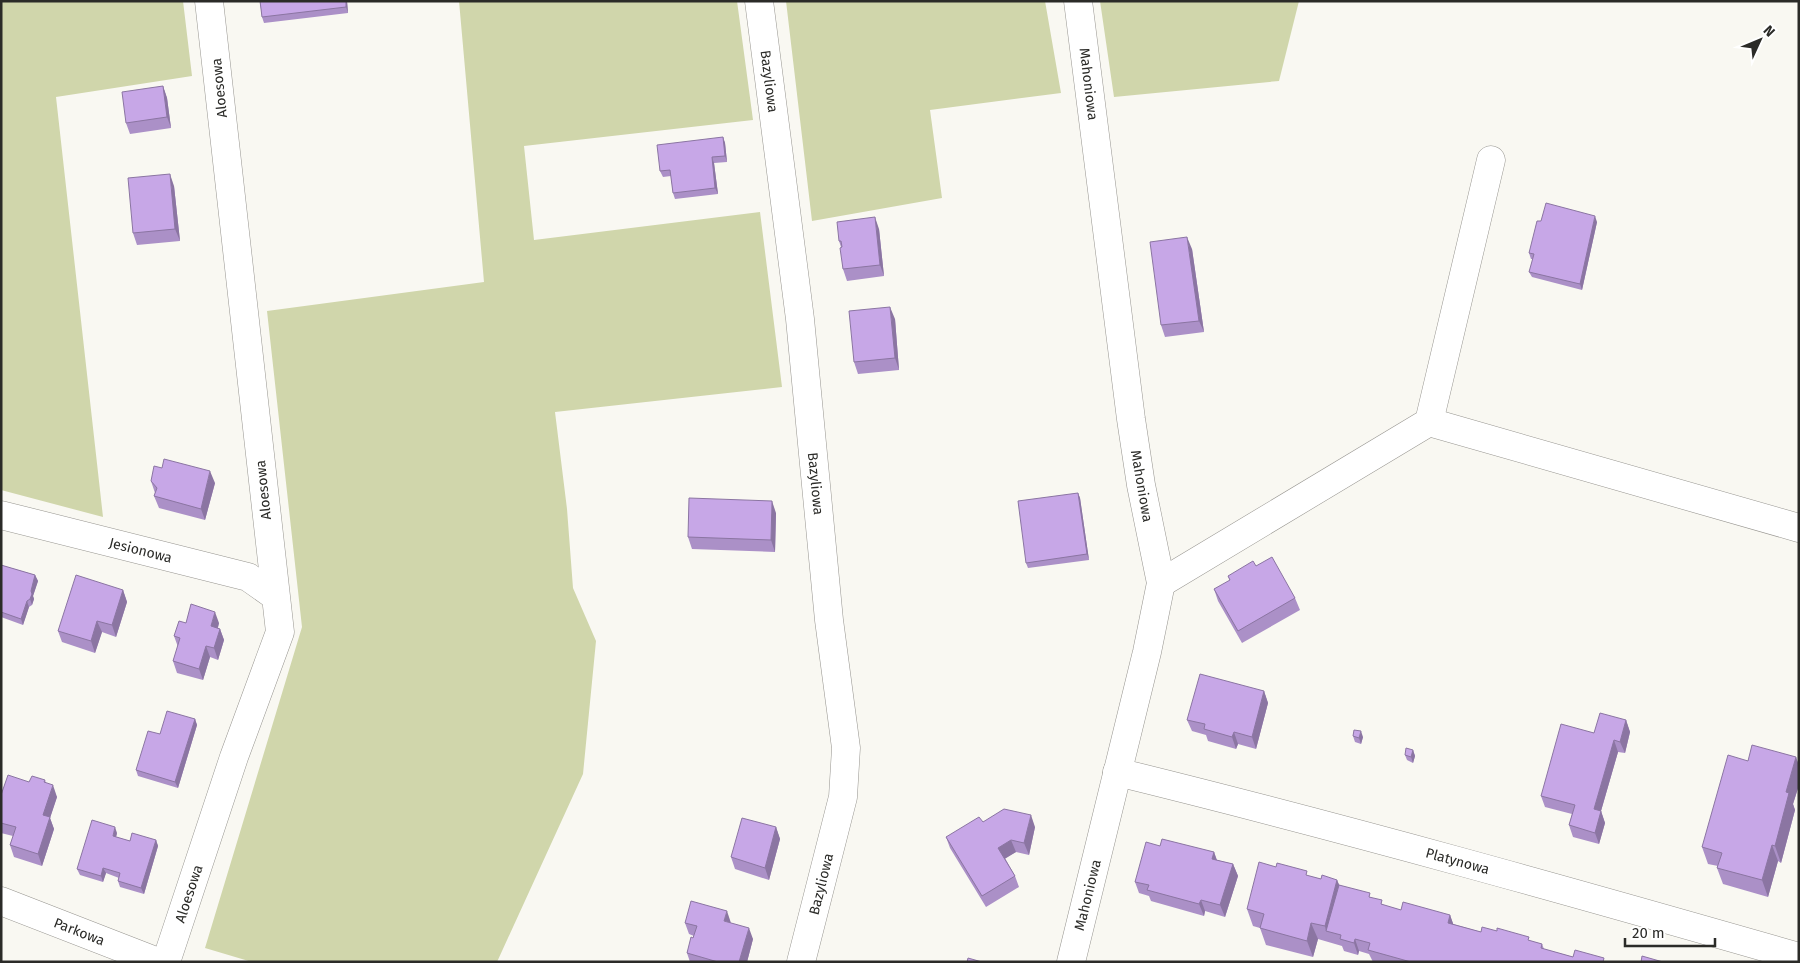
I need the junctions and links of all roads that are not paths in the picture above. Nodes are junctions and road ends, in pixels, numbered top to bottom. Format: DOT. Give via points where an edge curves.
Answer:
graph roads {
  1 [pos="209,1"];
  2 [pos="759,1"];
  3 [pos="1078,1"];
  4 [pos="1491,160"];
  5 [pos="1429,422"];
  6 [pos="1,516"];
  7 [pos="1799,528"];
  8 [pos="1161,583"];
  9 [pos="275,596"];
  10 [pos="1116,772"];
  11 [pos="1,901"];
  12 [pos="1799,956"];
  13 [pos="158,962"];
  14 [pos="166,962"];
  15 [pos="801,962"];
  16 [pos="1070,962"];
  1 -- 9 [label="street, Aloesowa"];
  2 -- 15 [label="street, Bazyliowa" via="800,318 829,620 846,748 843,798"];
  3 -- 8 [label="street, Mahoniowa" via="1131,419"];
  4 -- 5 [label="street"];
  5 -- 7 [label="street"];
  5 -- 8 [label="street"];
  6 -- 9 [label="street, Jesionowa" via="248,577"];
  8 -- 10 [label="street, Mahoniowa"];
  9 -- 14 [label="street, Aloesowa" via="280,632 234,756"];
  10 -- 12 [label="street, Platynowa" via="1243,802"];
  10 -- 16 [label="street, Mahoniowa"];
  11 -- 13 [label="street, Parkowa"];
}
